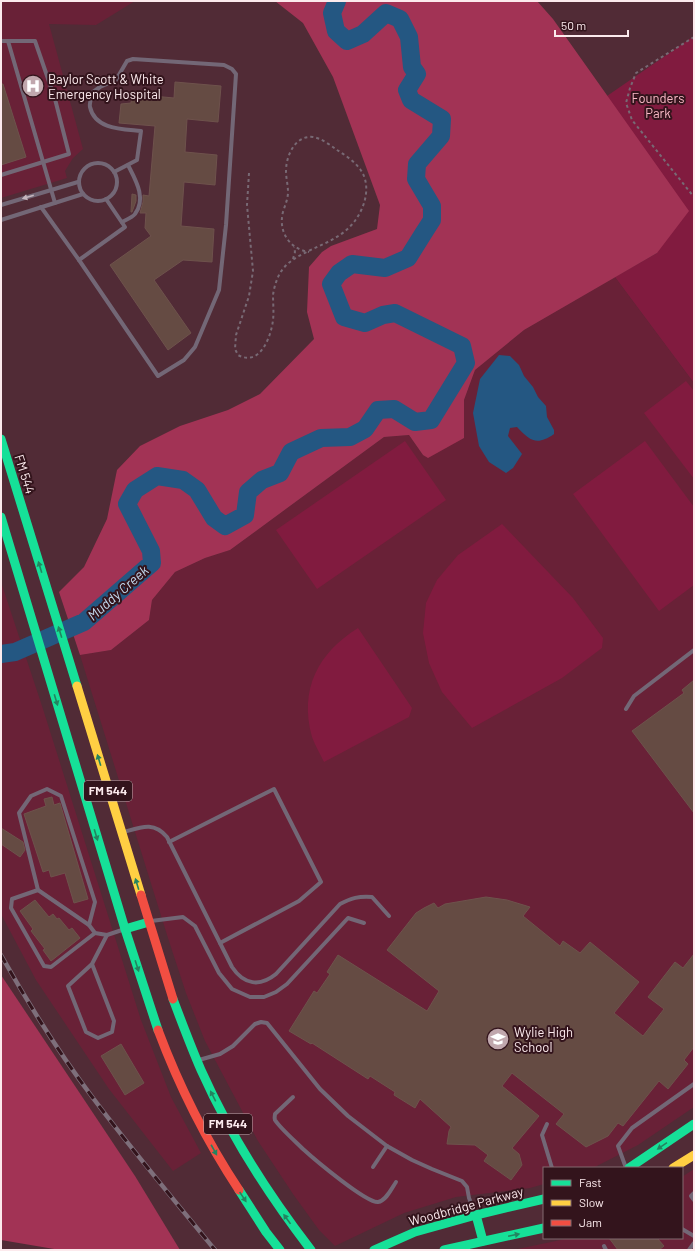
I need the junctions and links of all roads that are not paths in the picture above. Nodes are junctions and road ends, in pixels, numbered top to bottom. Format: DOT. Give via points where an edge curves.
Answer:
graph roads {
  1 [pos="1,41"];
  2 [pos="8,41"];
  3 [pos="44,161"];
  4 [pos="128,165"];
  5 [pos="114,172"];
  6 [pos="1,175"];
  7 [pos="78,182"];
  8 [pos="52,190"];
  9 [pos="83,194"];
  10 [pos="106,200"];
  11 [pos="55,203"];
  12 [pos="1,205"];
  13 [pos="41,207"];
  14 [pos="1,220"];
  15 [pos="122,222"];
  16 [pos="79,260"];
  17 [pos="1,439"];
  18 [pos="1,517"];
  19 [pos="694,650"];
  20 [pos="626,709"];
  21 [pos="121,832"];
  22 [pos="169,842"];
  23 [pos="38,890"];
  24 [pos="389,916"];
  25 [pos="149,922"];
  26 [pos="364,923"];
  27 [pos="88,925"];
  28 [pos="125,929"];
  29 [pos="95,933"];
  30 [pos="107,935"];
  31 [pos="220,943"];
  32 [pos="92,964"];
  33 [pos="197,1060"];
  34 [pos="694,1084"];
  35 [pos="293,1097"];
  36 [pos="547,1124"];
  37 [pos="694,1124"];
  38 [pos="387,1146"];
  39 [pos="694,1155"];
  40 [pos="373,1167"];
  41 [pos="552,1167"];
  42 [pos="626,1167"];
  43 [pos="630,1167"];
  44 [pos="675,1167"];
  45 [pos="396,1182"];
  46 [pos="694,1193"];
  47 [pos="543,1200"];
  48 [pos="694,1200"];
  49 [pos="476,1215"];
  50 [pos="543,1228"];
  51 [pos="683,1230"];
  52 [pos="694,1236"];
  53 [pos="484,1243"];
  54 [pos="694,1243"];
  55 [pos="280,1250"];
  56 [pos="311,1250"];
  57 [pos="374,1250"];
  58 [pos="444,1250"];
  59 [pos="689,1250"];
  1 -- 2 [label="lane"];
  2 -- 3 [label="lane"];
  2 -- 3 [label="lane" via="35,41 55,99 69,154"];
  3 -- 6 [label="lane"];
  3 -- 8 [label="lane"];
  4 -- 5 [label="lane"];
  4 -- 15 [label="lane" via="139,188 138,208 135,215"];
  4 -- 16 [label="lane" via="137,160 142,131 106,126 93,115 90,107 93,92 116,80 127,61 133,59 224,65 232,69 236,74 219,290 190,354 158,376"];
  5 -- 7 [label="lane" via="105,164 93,163 82,170"];
  5 -- 10 [label="lane" via="117,184 115,191"];
  7 -- 8 [label="lane"];
  7 -- 9 [label="lane"];
  8 -- 11 [label="lane"];
  8 -- 12 [label="lane, one-way"];
  9 -- 10 [label="lane" via="93,201"];
  9 -- 11 [label="lane"];
  10 -- 15 [label="lane"];
  11 -- 13 [label="lane"];
  13 -- 14 [label="lane"];
  13 -- 16 [label="lane"];
  15 -- 16 [label="lane" via="125,227"];
  21 -- 17 [label="main road, FM 544 / FM 544, one-way"];
  18 -- 28 [label="main road, FM 544 / FM 544, one-way" via="7,545 29,608"];
  19 -- 20 [label="lane" via="634,696"];
  21 -- 22 [label="lane" via="149,826 162,831"];
  25 -- 21 [label="main road, FM 544 / FM 544, one-way"];
  22 -- 31 [label="lane"];
  22 -- 31 [label="lane" via="274,789 321,882 299,901"];
  23 -- 27 [label="lane"];
  23 -- 27 [label="lane" via="19,813 31,796 47,789 61,796 95,902"];
  23 -- 29 [label="lane" via="12,899 11,908 44,966 51,967"];
  24 -- 31 [label="lane" via="372,897 350,898 340,904 276,974 261,982 244,980 237,974"];
  25 -- 26 [label="lane" via="183,917 195,926 227,984 250,997 264,997 287,984 348,918"];
  25 -- 28 [label="main road"];
  25 -- 33 [label="main road, FM 544 / FM 544" via="168,985"];
  27 -- 29 [label="lane"];
  28 -- 30 [label="lane"];
  28 -- 55 [label="main road, FM 544 / FM 544, one-way" via="151,1010 186,1096 233,1182"];
  29 -- 30 [label="lane"];
  30 -- 32 [label="lane"];
  32 -- 32 [label="lane" via="114,1021 112,1032 98,1038 86,1032 68,986"];
  33 -- 38 [label="lane" via="220,1054 233,1046 255,1024 267,1023 320,1089 348,1116"];
  56 -- 33 [label="main road, FM 544 / FM 544, one-way" via="270,1196 242,1151"];
  34 -- 42 [label="lane" via="632,1128 618,1146"];
  35 -- 45 [label="lane" via="275,1114 276,1120 329,1172 377,1202 385,1198"];
  36 -- 41 [label="lane" via="542,1135"];
  37 -- 43 [label="main road, one-way"];
  38 -- 40 [label="lane"];
  38 -- 49 [label="lane" via="425,1166 462,1181"];
  39 -- 44 [label="main road"];
  46 -- 48 [label="lane" via="691,1196"];
  47 -- 49 [label="main road, Woodbridge Parkway"];
  49 -- 53 [label="main road"];
  49 -- 57 [label="main road, Woodbridge Parkway" via="405,1235"];
  53 -- 50 [label="main road, one-way"];
  51 -- 52 [label="lane"];
  53 -- 58 [label="main road"];
  54 -- 59 [label="lane"];
}
